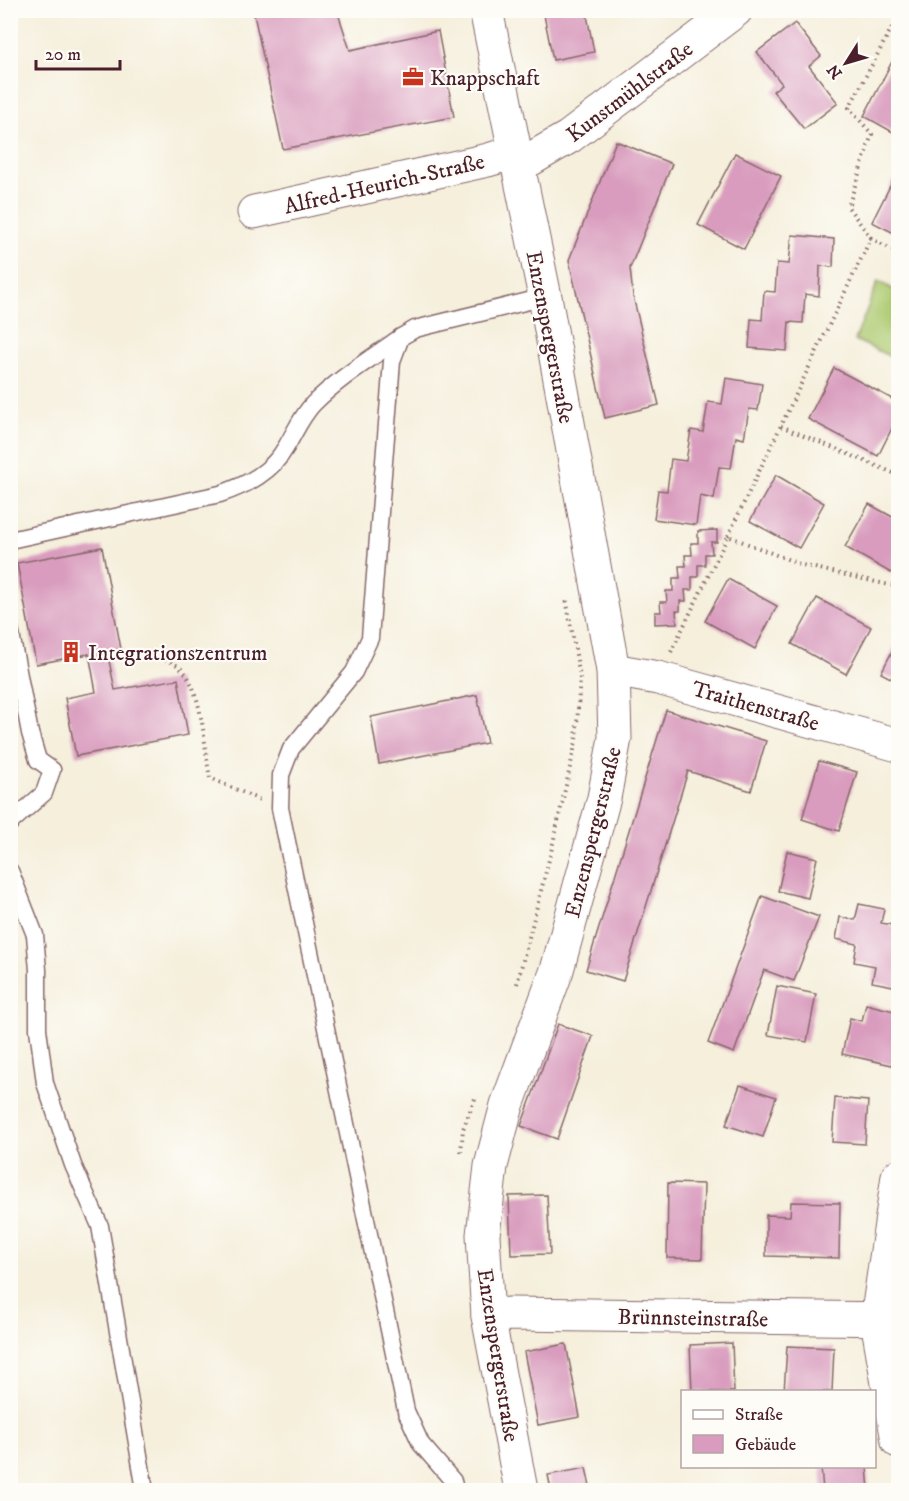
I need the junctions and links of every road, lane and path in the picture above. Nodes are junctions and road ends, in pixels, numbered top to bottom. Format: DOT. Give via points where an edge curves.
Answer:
graph roads {
  1 [pos="486,10"];
  2 [pos="736,10"];
  3 [pos="898,16"];
  4 [pos="517,159"];
  5 [pos="254,212"];
  6 [pos="871,238"];
  7 [pos="898,253"];
  8 [pos="544,297"];
  9 [pos="402,337"];
  10 [pos="781,426"];
  11 [pos="898,472"];
  12 [pos="728,536"];
  13 [pos="10,540"];
  14 [pos="898,587"];
  15 [pos="566,597"];
  16 [pos="10,629"];
  17 [pos="153,657"];
  18 [pos="613,670"];
  19 [pos="658,678"];
  20 [pos="898,745"];
  21 [pos="280,808"];
  22 [pos="10,823"];
  23 [pos="10,871"];
  24 [pos="516,987"];
  25 [pos="480,1085"];
  26 [pos="460,1164"];
  27 [pos="898,1176"];
  28 [pos="488,1316"];
  29 [pos="888,1319"];
  30 [pos="898,1441"];
  31 [pos="145,1491"];
  32 [pos="455,1491"];
  33 [pos="521,1491"];
  1 -- 4 [label="street, Enzenspergerstraße"];
  2 -- 4 [label="street, Kunstmühlstraße" via="569,137"];
  3 -- 6 [label="path" via="849,108 872,134 848,207"];
  4 -- 5 [label="street, Alfred-Heurich-Straße" via="489,160"];
  4 -- 8 [label="street, Enzenspergerstraße"];
  6 -- 7 [label="path"];
  6 -- 10 [label="path"];
  8 -- 9 [label="lane" via="415,329"];
  8 -- 18 [label="street, Enzenspergerstraße"];
  9 -- 13 [label="lane" via="313,404 272,466 246,485"];
  9 -- 21 [label="lane" via="392,361 370,638 354,672 291,749 281,775"];
  10 -- 11 [label="path"];
  10 -- 12 [label="path"];
  12 -- 14 [label="path" via="802,565"];
  12 -- 19 [label="path"];
  15 -- 24 [label="path" via="580,677 576,741"];
  16 -- 22 [label="lane" via="38,760 52,770 44,793"];
  17 -- 21 [label="path" via="176,664 189,677 199,710 210,778"];
  18 -- 19 [label="street, Traithenstraße"];
  18 -- 28 [label="street, Enzenspergerstraße" via="615,738 604,798 557,970 507,1105 491,1166 483,1235"];
  19 -- 20 [label="street, Traithenstraße"];
  21 -- 32 [label="lane" via="406,1412 421,1444 453,1481"];
  23 -- 31 [label="lane" via="35,935 38,1029 45,1083 73,1165 100,1226"];
  25 -- 26 [label="path" via="463,1129"];
  27 -- 29 [label="street"];
  28 -- 29 [label="street, Brünnsteinstraße"];
  28 -- 33 [label="street, Enzenspergerstraße"];
  29 -- 30 [label="street"];
}
